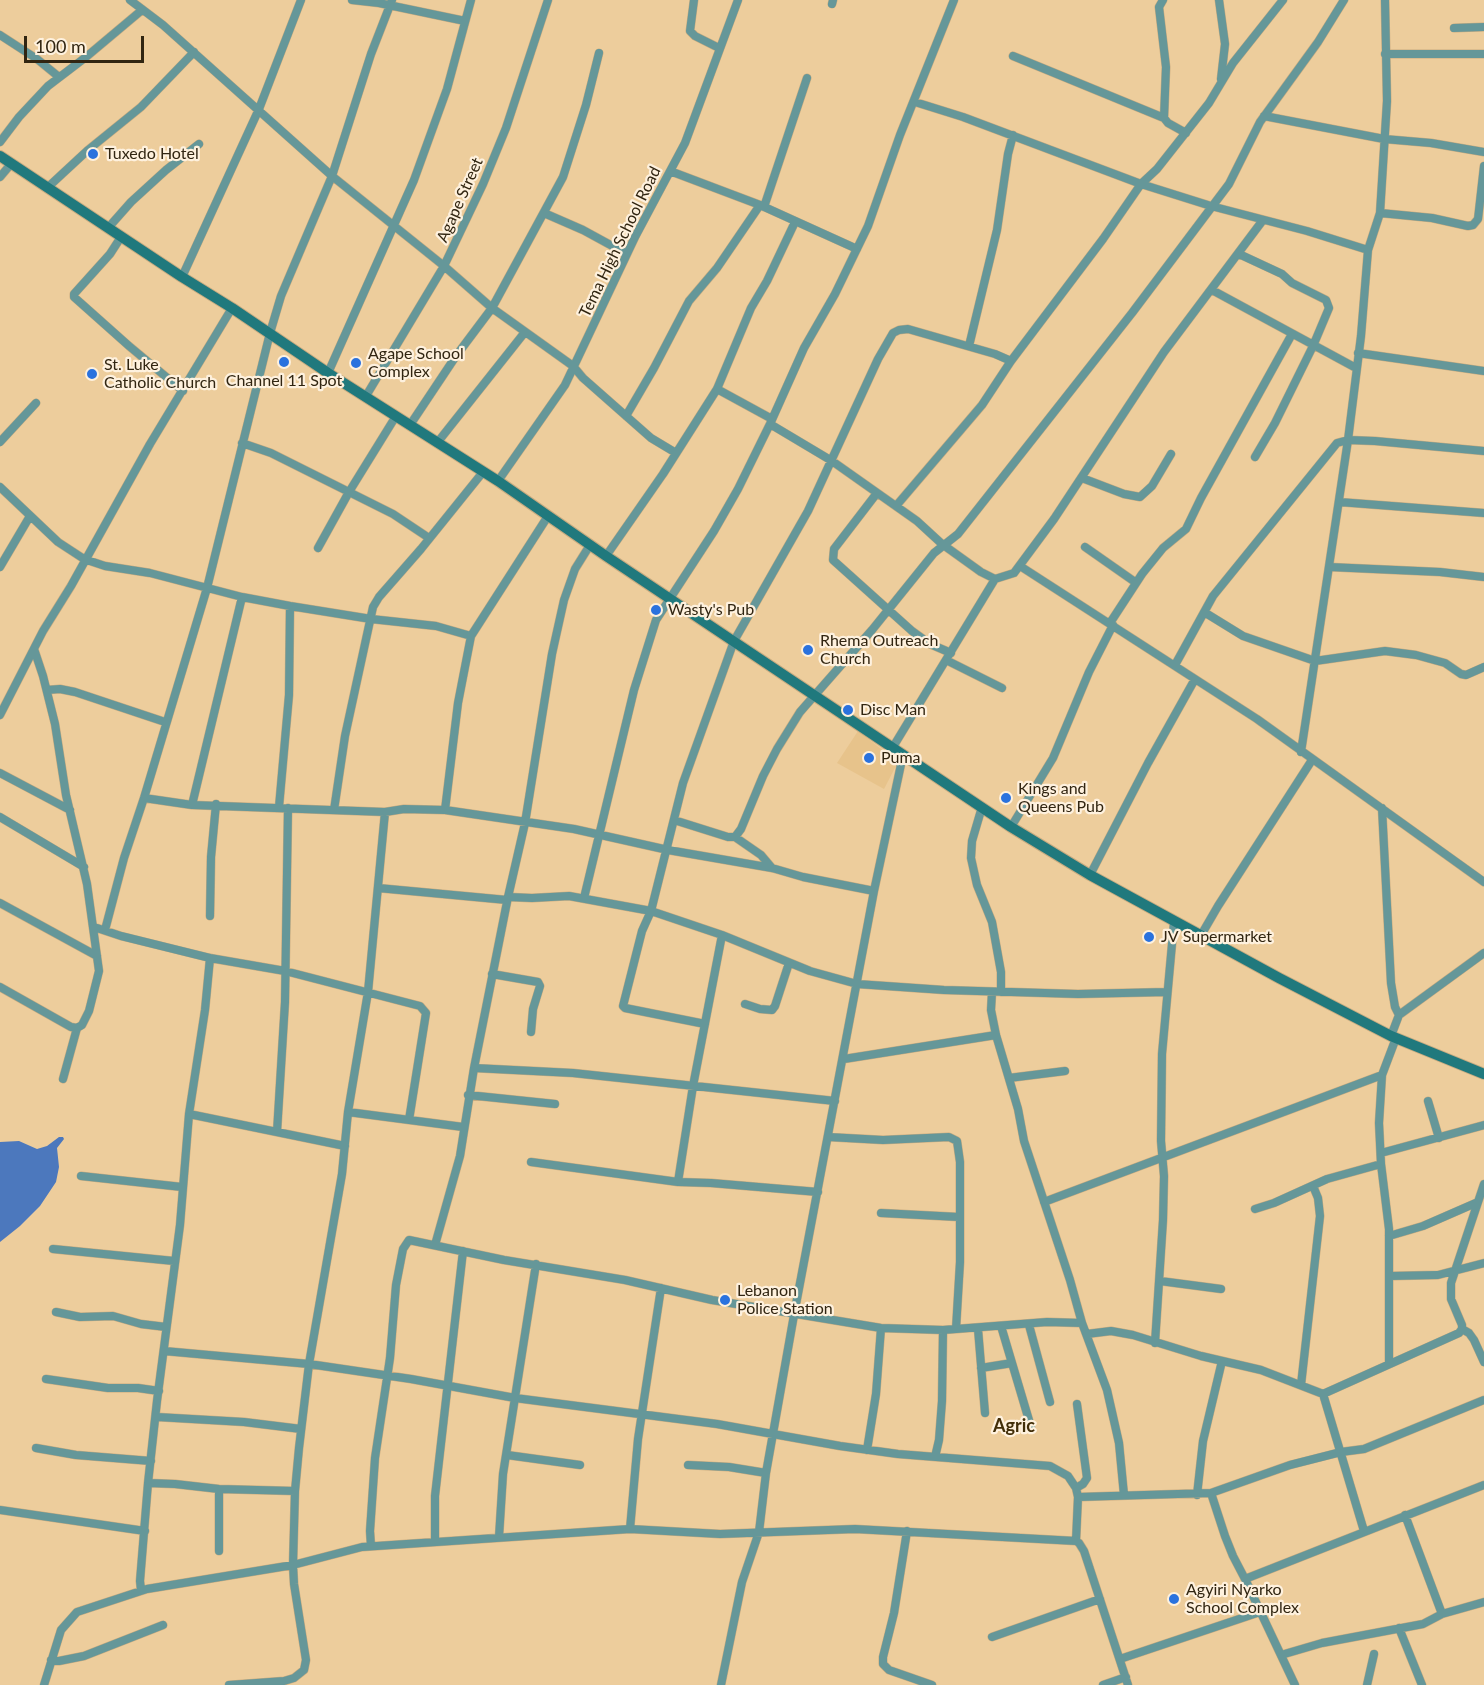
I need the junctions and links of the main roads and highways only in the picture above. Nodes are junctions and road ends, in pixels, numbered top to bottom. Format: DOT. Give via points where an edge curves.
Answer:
graph roads {
  1 [pos="0,156"];
  2 [pos="1484,1074"];
  1 -- 2 [label="main road" via="498,481 1011,827 1200,937 1394,1037"];
}
